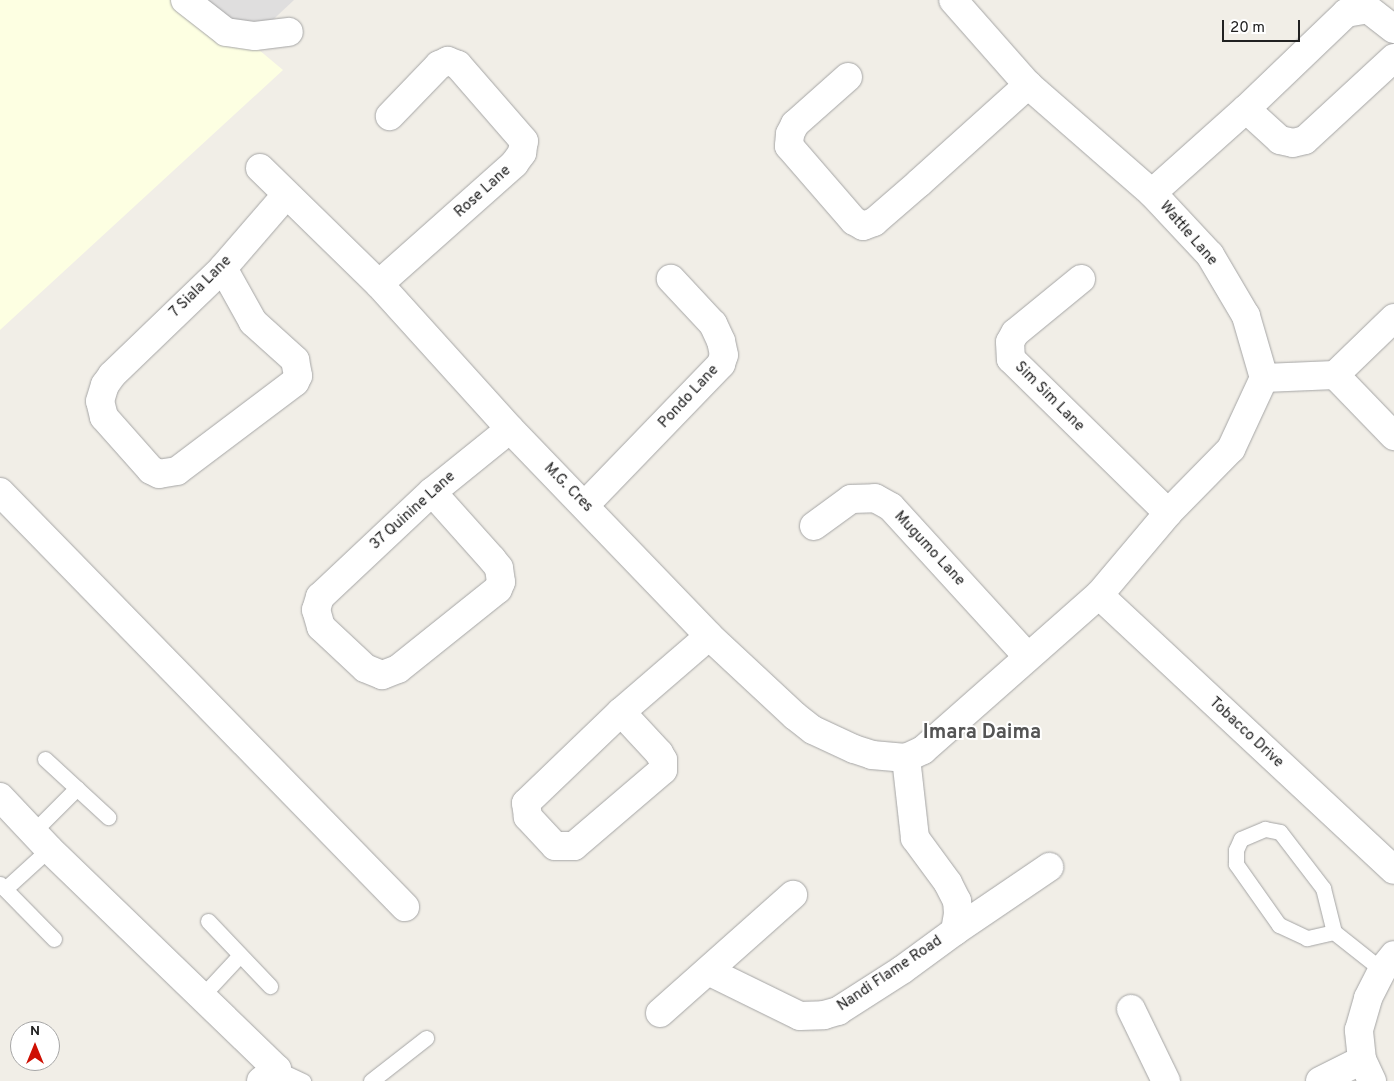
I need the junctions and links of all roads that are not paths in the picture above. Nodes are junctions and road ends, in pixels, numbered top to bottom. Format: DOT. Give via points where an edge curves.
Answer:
graph roads {
  1 [pos="185,0"];
  2 [pos="953,0"];
  3 [pos="1394,29"];
  4 [pos="288,32"];
  5 [pos="1394,58"];
  6 [pos="848,77"];
  7 [pos="1028,85"];
  8 [pos="1246,109"];
  9 [pos="390,116"];
  10 [pos="260,168"];
  11 [pos="1152,193"];
  12 [pos="286,195"];
  13 [pos="222,268"];
  14 [pos="671,279"];
  15 [pos="1081,279"];
  16 [pos="379,284"];
  17 [pos="1394,318"];
  18 [pos="1335,375"];
  19 [pos="1264,378"];
  20 [pos="510,429"];
  21 [pos="1394,436"];
  22 [pos="0,492"];
  23 [pos="432,492"];
  24 [pos="585,505"];
  25 [pos="1168,513"];
  26 [pos="814,526"];
  27 [pos="1099,595"];
  28 [pos="709,636"];
  29 [pos="1027,656"];
  30 [pos="622,712"];
  31 [pos="906,758"];
  32 [pos="45,759"];
  33 [pos="77,788"];
  34 [pos="0,797"];
  35 [pos="108,817"];
  36 [pos="41,840"];
  37 [pos="1049,867"];
  38 [pos="1394,870"];
  39 [pos="3,886"];
  40 [pos="793,895"];
  41 [pos="405,907"];
  42 [pos="208,921"];
  43 [pos="955,930"];
  44 [pos="1334,932"];
  45 [pos="54,939"];
  46 [pos="240,954"];
  47 [pos="1388,962"];
  48 [pos="708,971"];
  49 [pos="270,986"];
  50 [pos="201,997"];
  51 [pos="1131,1009"];
  52 [pos="660,1013"];
  53 [pos="426,1038"];
  54 [pos="1367,1070"];
  55 [pos="269,1075"];
  56 [pos="303,1081"];
  57 [pos="371,1081"];
  58 [pos="1166,1081"];
  59 [pos="1320,1081"];
  1 -- 4 [label="street" via="226,32 255,36"];
  2 -- 7 [label="street, Wattle Lane"];
  3 -- 8 [label="street" via="1368,9 1346,13"];
  5 -- 8 [label="street" via="1306,140 1280,140"];
  6 -- 7 [label="street" via="795,124 789,146 854,220 863,226 874,222 920,183"];
  7 -- 11 [label="street, Wattle Lane"];
  8 -- 11 [label="street"];
  9 -- 16 [label="street, Rose Lane" via="440,65 448,61 458,65 524,141 522,153 514,164"];
  10 -- 12 [label="street, M.G. Cres"];
  11 -- 19 [label="street, Wattle Lane" via="1210,255 1246,316"];
  12 -- 13 [label="street, 7 Siala Lane"];
  12 -- 16 [label="street, M.G. Cres"];
  13 -- 13 [label="street, 7 Siala Lane" via="112,375 101,395 104,417 151,470 166,475 177,471 295,382 298,369 295,360 253,322"];
  14 -- 24 [label="street, Pondo Lane" via="713,324 721,341 721,364"];
  15 -- 25 [label="street, Sim Sim Lane" via="1015,333 1010,342 1011,359"];
  16 -- 20 [label="street, M.G. Cres"];
  17 -- 18 [label="street"];
  18 -- 19 [label="street"];
  18 -- 21 [label="street"];
  19 -- 25 [label="street" via="1231,449"];
  20 -- 23 [label="street, 37 Quinine Lane"];
  20 -- 24 [label="street, M.G. Cres"];
  22 -- 41 [label="street"];
  23 -- 23 [label="street, 37 Quinine Lane" via="320,597 316,610 321,627 365,668 382,675 398,669 498,590 502,577 498,568"];
  24 -- 28 [label="street, M.G. Cres"];
  25 -- 27 [label="street"];
  26 -- 29 [label="street, Mugumo Lane" via="851,499 876,498 891,507"];
  27 -- 29 [label="street"];
  27 -- 38 [label="street, Tobacco Drive"];
  28 -- 30 [label="street"];
  28 -- 31 [label="street, M.G. Cres" via="813,730 872,755"];
  29 -- 31 [label="street" via="923,750"];
  30 -- 30 [label="street" via="526,803 528,817 555,846 574,846 663,770 663,760"];
  31 -- 43 [label="street, Nandi Flame Road" via="915,838 948,882 956,900"];
  32 -- 33 [label="lane"];
  33 -- 35 [label="lane"];
  33 -- 36 [label="lane"];
  34 -- 36 [label="street"];
  36 -- 39 [label="lane"];
  36 -- 50 [label="street"];
  37 -- 43 [label="street"];
  39 -- 45 [label="lane"];
  40 -- 48 [label="street"];
  42 -- 46 [label="lane"];
  43 -- 48 [label="street, Nandi Flame Road" via="838,1011 824,1015 800,1016"];
  44 -- 44 [label="lane" via="1323,888 1280,832 1265,829 1241,839 1236,850 1236,864 1279,925 1307,938"];
  44 -- 47 [label="lane"];
  46 -- 49 [label="lane"];
  46 -- 50 [label="lane"];
  47 -- 54 [label="street" via="1368,998 1359,1030"];
  48 -- 52 [label="street"];
  50 -- 55 [label="street"];
  51 -- 58 [label="street"];
  53 -- 57 [label="lane"];
  54 -- 59 [label="street"];
  55 -- 56 [label="lane"];
}
